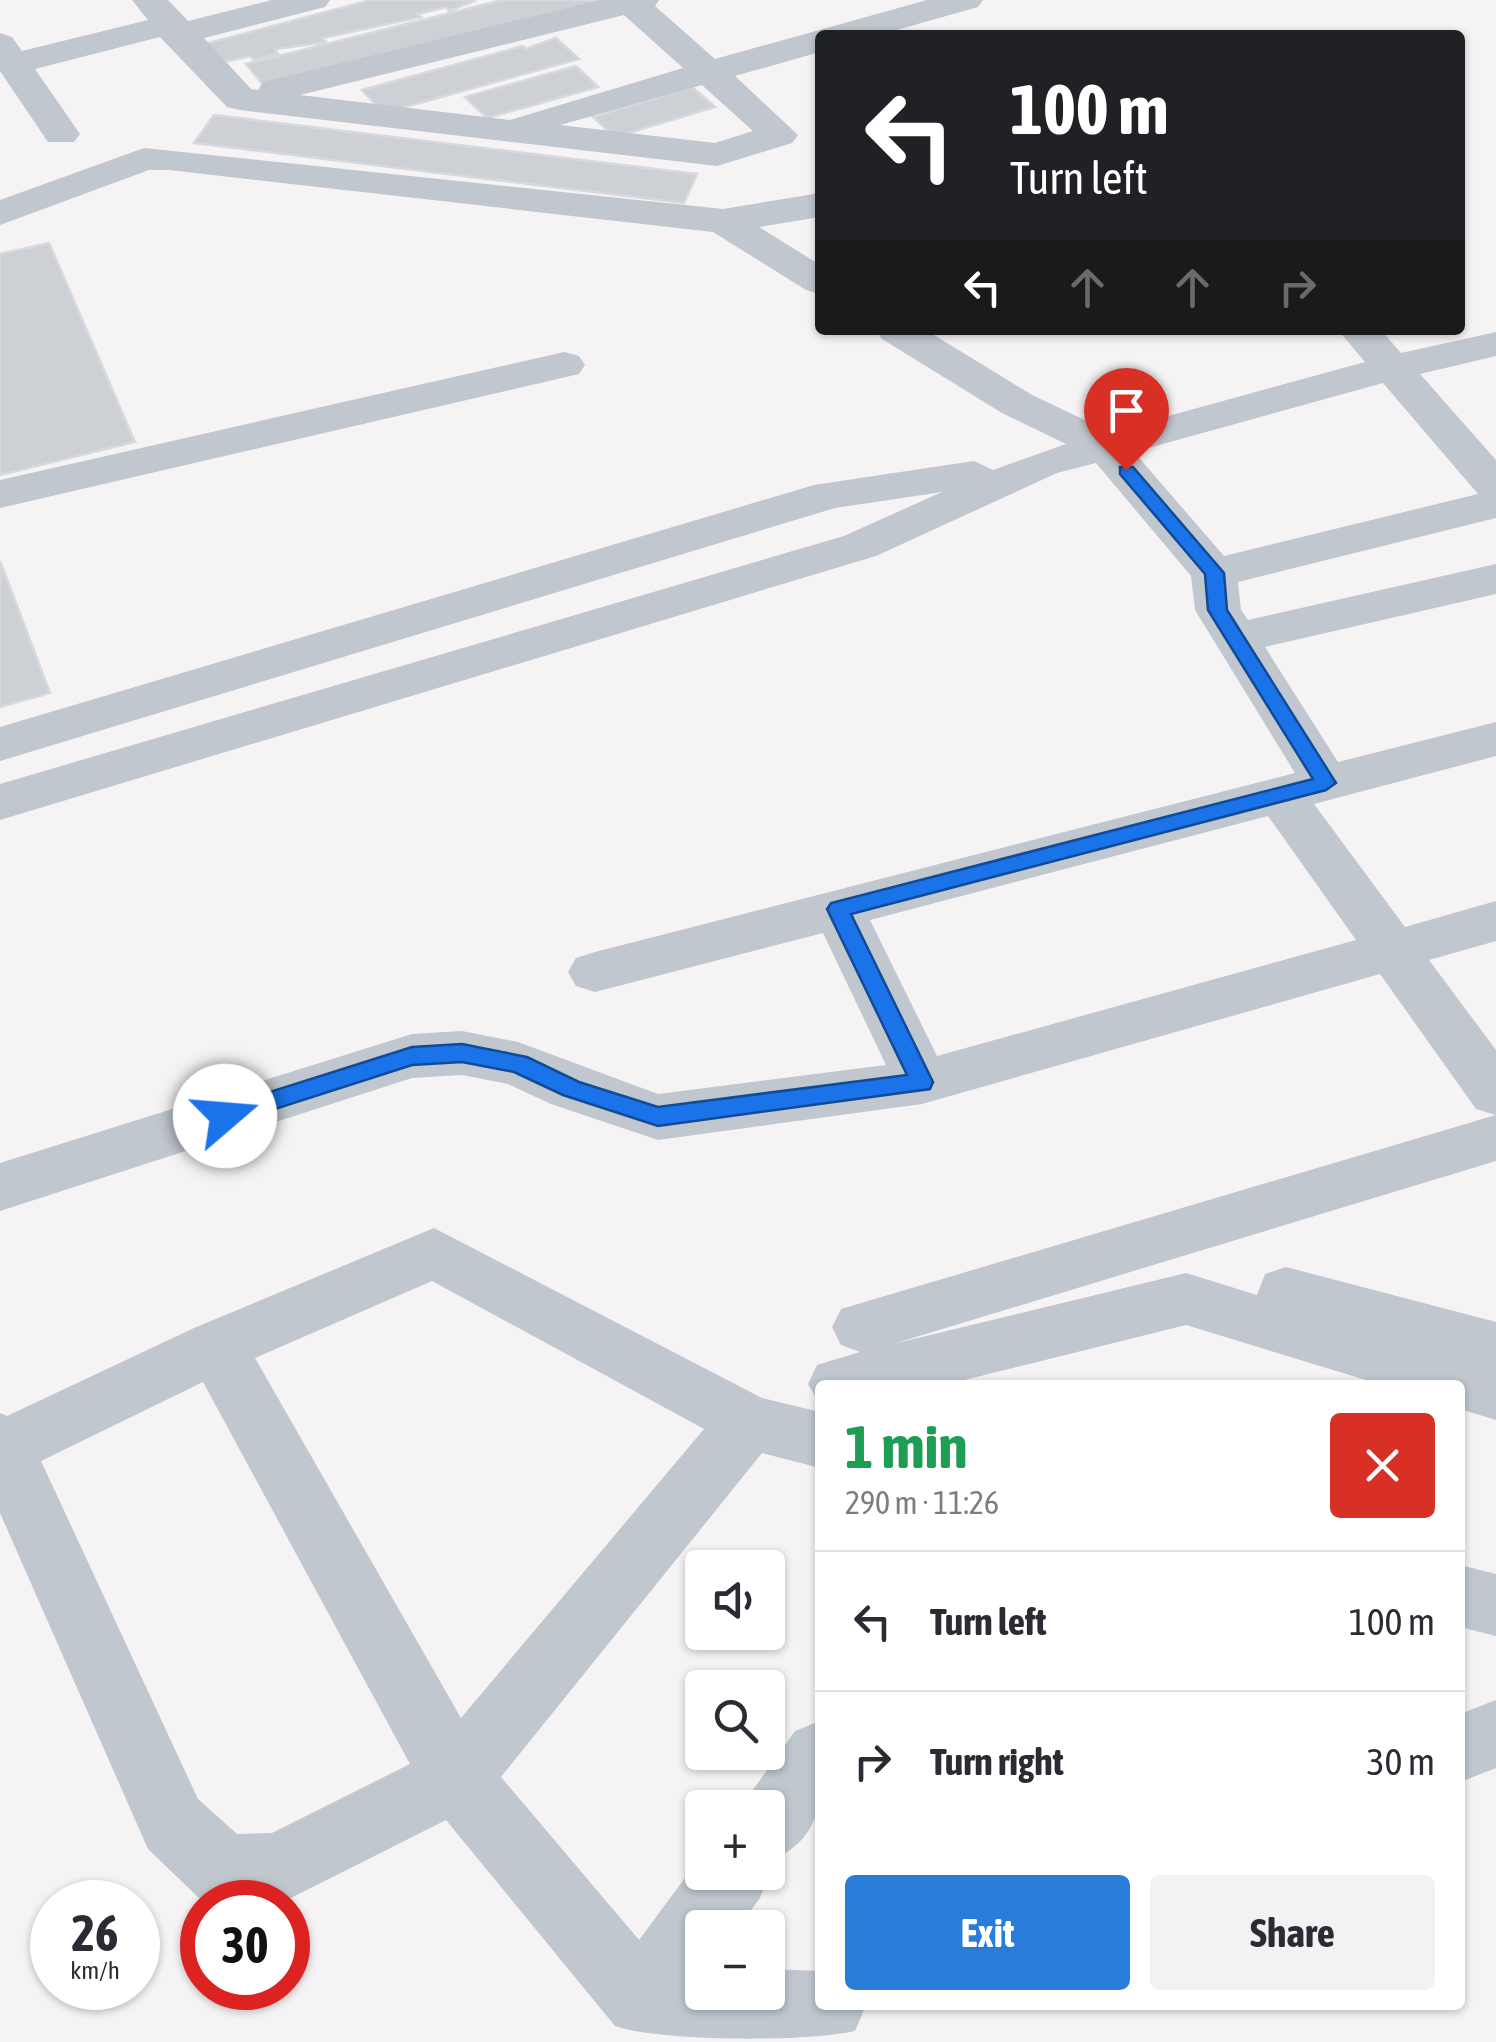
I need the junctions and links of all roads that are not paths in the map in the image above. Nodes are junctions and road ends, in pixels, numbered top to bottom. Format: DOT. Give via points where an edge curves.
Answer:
graph roads {
  1 [pos="313,0"];
  2 [pos="966,0"];
  3 [pos="634,1"];
  4 [pos="164,20"];
  5 [pos="858,30"];
  6 [pos="815,41"];
  7 [pos="7,54"];
  8 [pos="705,72"];
  9 [pos="240,99"];
  10 [pos="815,125"];
  11 [pos="509,129"];
  12 [pos="61,134"];
  13 [pos="779,135"];
  14 [pos="815,207"];
  15 [pos="0,213"];
  16 [pos="724,221"];
  17 [pos="815,279"];
  18 [pos="905,335"];
  19 [pos="1365,335"];
  20 [pos="1496,344"];
  21 [pos="564,365"];
  22 [pos="1394,366"];
  23 [pos="1104,445"];
  24 [pos="1042,464"];
  25 [pos="1496,487"];
  26 [pos="0,494"];
  27 [pos="830,496"];
  28 [pos="1496,504"];
  29 [pos="860,546"];
  30 [pos="1214,573"];
  31 [pos="1496,579"];
  32 [pos="1236,638"];
  33 [pos="1496,739"];
  34 [pos="0,744"];
  35 [pos="1303,789"];
  36 [pos="0,802"];
  37 [pos="838,909"];
  38 [pos="1496,921"];
  39 [pos="1396,950"];
  40 [pos="595,972"];
  41 [pos="922,1082"];
  42 [pos="1496,1093"];
  43 [pos="1496,1138"];
  44 [pos="0,1187"];
  45 [pos="1125,1248"];
  46 [pos="863,1327"];
  47 [pos="216,1346"];
  48 [pos="1496,1348"];
  49 [pos="931,1380"];
  50 [pos="1453,1380"];
  51 [pos="1465,1384"];
  52 [pos="1496,1393"];
  53 [pos="815,1414"];
  54 [pos="749,1422"];
  55 [pos="1,1444"];
  56 [pos="1465,1597"];
  57 [pos="1496,1605"];
  58 [pos="1496,1734"];
  59 [pos="1465,1746"];
  60 [pos="815,1761"];
  61 [pos="456,1778"];
  62 [pos="785,1803"];
  63 [pos="721,1890"];
  64 [pos="641,2000"];
  65 [pos="815,2010"];
  1 -- 4 [label="street"];
  2 -- 5 [label="street"];
  3 -- 8 [label="street"];
  3 -- 9 [label="street"];
  4 -- 7 [label="street"];
  4 -- 9 [label="street"];
  6 -- 8 [label="street"];
  7 -- 12 [label="street"];
  8 -- 11 [label="street"];
  8 -- 13 [label="street"];
  9 -- 11 [label="street"];
  10 -- 13 [label="street"];
  11 -- 13 [label="street" via="717,155"];
  14 -- 16 [label="street"];
  15 -- 16 [label="street" via="144,159 169,159"];
  16 -- 17 [label="street"];
  18 -- 23 [label="street" via="1017,404"];
  19 -- 22 [label="street"];
  20 -- 22 [label="street"];
  21 -- 26 [label="street"];
  22 -- 23 [label="street"];
  22 -- 25 [label="street"];
  23 -- 24 [label="street"];
  23 -- 30 [label="street"];
  24 -- 27 [label="street"];
  24 -- 29 [label="street"];
  27 -- 29 [label="street"];
  27 -- 34 [label="street"];
  28 -- 30 [label="street"];
  29 -- 36 [label="street"];
  30 -- 32 [label="street" via="1218,610"];
  31 -- 32 [label="street"];
  32 -- 35 [label="street"];
  33 -- 35 [label="street"];
  35 -- 37 [label="street"];
  35 -- 39 [label="street"];
  37 -- 40 [label="street"];
  37 -- 41 [label="street"];
  38 -- 39 [label="street"];
  39 -- 41 [label="street"];
  39 -- 42 [label="street"];
  41 -- 44 [label="street" via="658,1117 518,1064 462,1053 412,1056"];
  43 -- 45 [label="street"];
  45 -- 46 [label="street"];
  45 -- 48 [label="street"];
  47 -- 54 [label="street" via="434,1253"];
  47 -- 55 [label="street"];
  47 -- 61 [label="street"];
  49 -- 50 [label="street" via="1186,1299"];
  51 -- 52 [label="street"];
  53 -- 54 [label="street"];
  54 -- 61 [label="street"];
  55 -- 61 [label="street" via="173,1824 224,1871 277,1869"];
  56 -- 57 [label="street"];
  58 -- 59 [label="street"];
  60 -- 62 [label="street"];
  61 -- 64 [label="street"];
  63 -- 64 [label="street"];
  64 -- 65 [label="street"];
}
